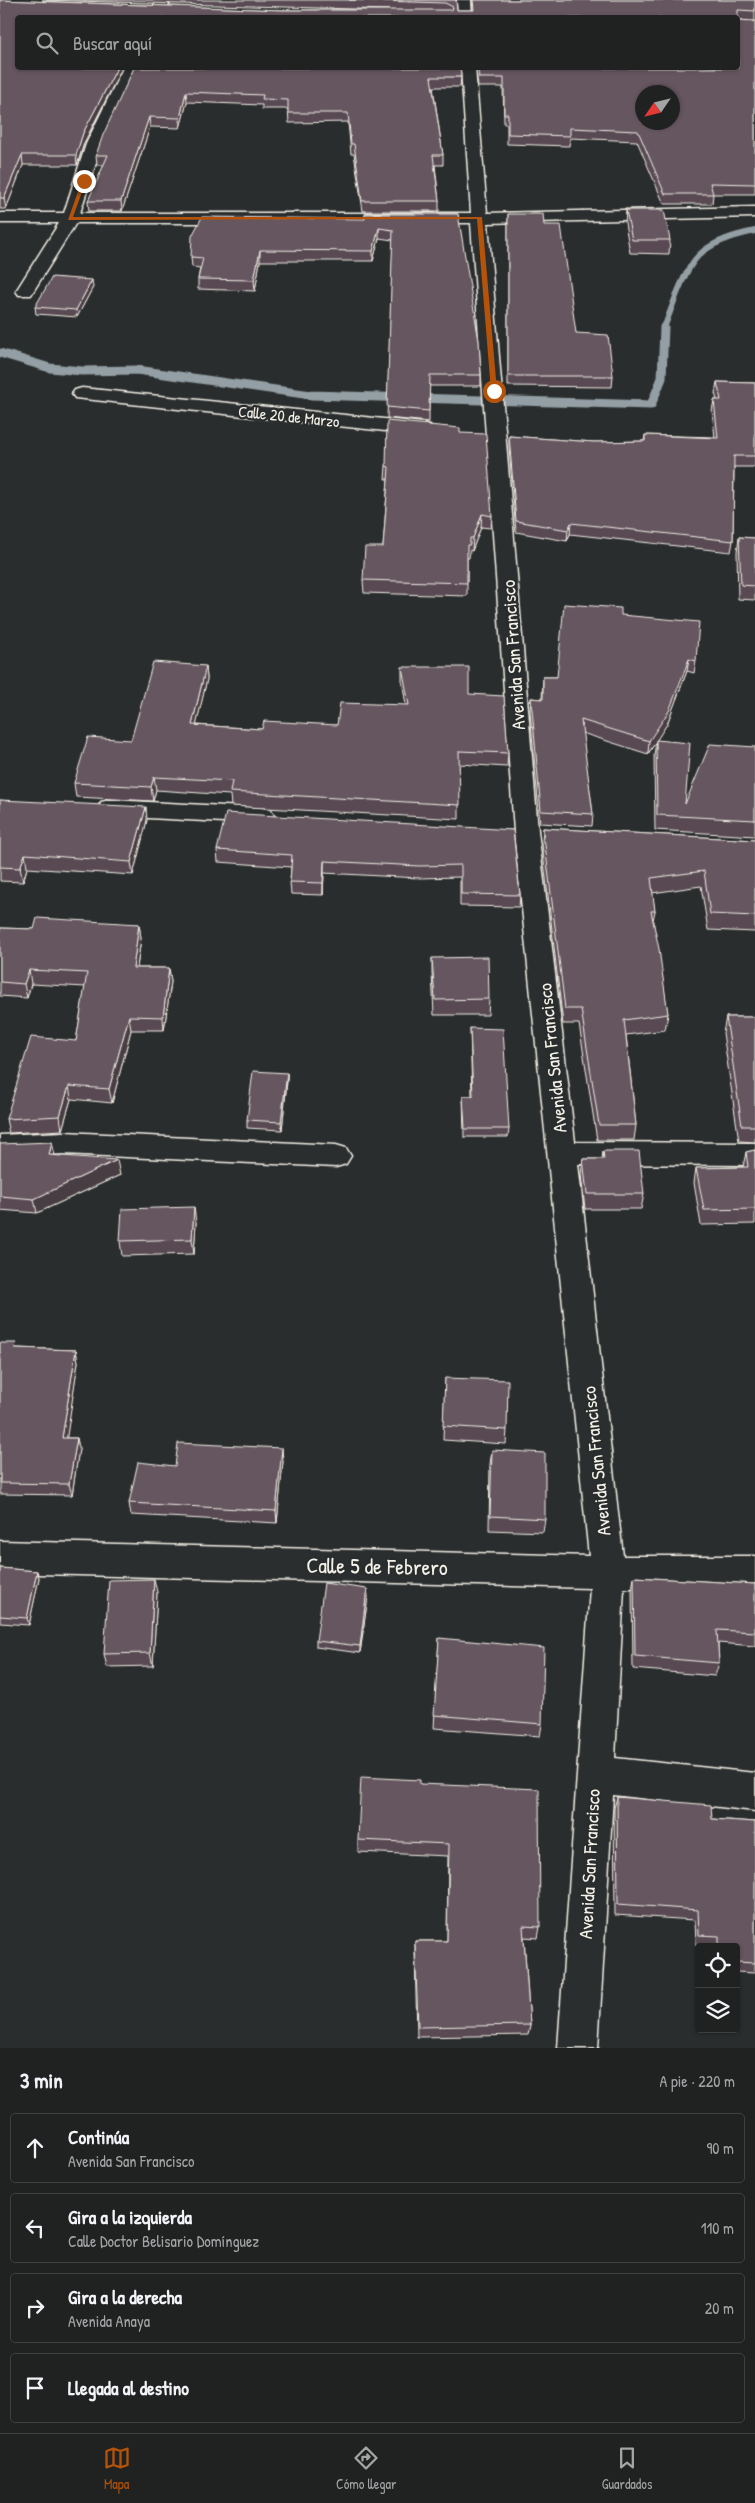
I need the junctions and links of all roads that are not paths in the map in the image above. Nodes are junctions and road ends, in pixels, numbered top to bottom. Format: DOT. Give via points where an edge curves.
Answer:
graph roads {
  1 [pos="464,0"];
  2 [pos="140,8"];
  3 [pos="159,9"];
  4 [pos="179,9"];
  5 [pos="465,15"];
  6 [pos="129,70"];
  7 [pos="468,70"];
  8 [pos="755,212"];
  9 [pos="0,218"];
  10 [pos="480,218"];
  11 [pos="70,219"];
  12 [pos="25,291"];
  13 [pos="82,394"];
  14 [pos="437,431"];
  15 [pos="89,807"];
  16 [pos="288,818"];
  17 [pos="0,1146"];
  18 [pos="562,1153"];
  19 [pos="755,1154"];
  20 [pos="336,1156"];
  21 [pos="0,1557"];
  22 [pos="608,1572"];
  23 [pos="755,1572"];
  24 [pos="594,1774"];
  25 [pos="755,1792"];
  26 [pos="578,2048"];
  1 -- 5 [label="street"];
  2 -- 3 [label="street"];
  3 -- 4 [label="street"];
  6 -- 11 [label="street" via="94,144"];
  7 -- 10 [label="street, Avenida San Francisco"];
  8 -- 10 [label="street"];
  9 -- 11 [label="street"];
  10 -- 11 [label="street"];
  10 -- 18 [label="street, Avenida San Francisco" via="494,391 490,431 526,832"];
  11 -- 12 [label="street"];
  13 -- 14 [label="street, Calle 20 de Marzo"];
  15 -- 16 [label="street"];
  17 -- 20 [label="street" via="64,1143"];
  18 -- 19 [label="street"];
  18 -- 22 [label="street, Avenida San Francisco"];
  21 -- 22 [label="street, Calle 5 de Febrero"];
  22 -- 23 [label="street, Calle 5 de Febrero"];
  22 -- 24 [label="street, Avenida San Francisco"];
  24 -- 25 [label="street"];
  24 -- 26 [label="street, Avenida San Francisco"];
}
